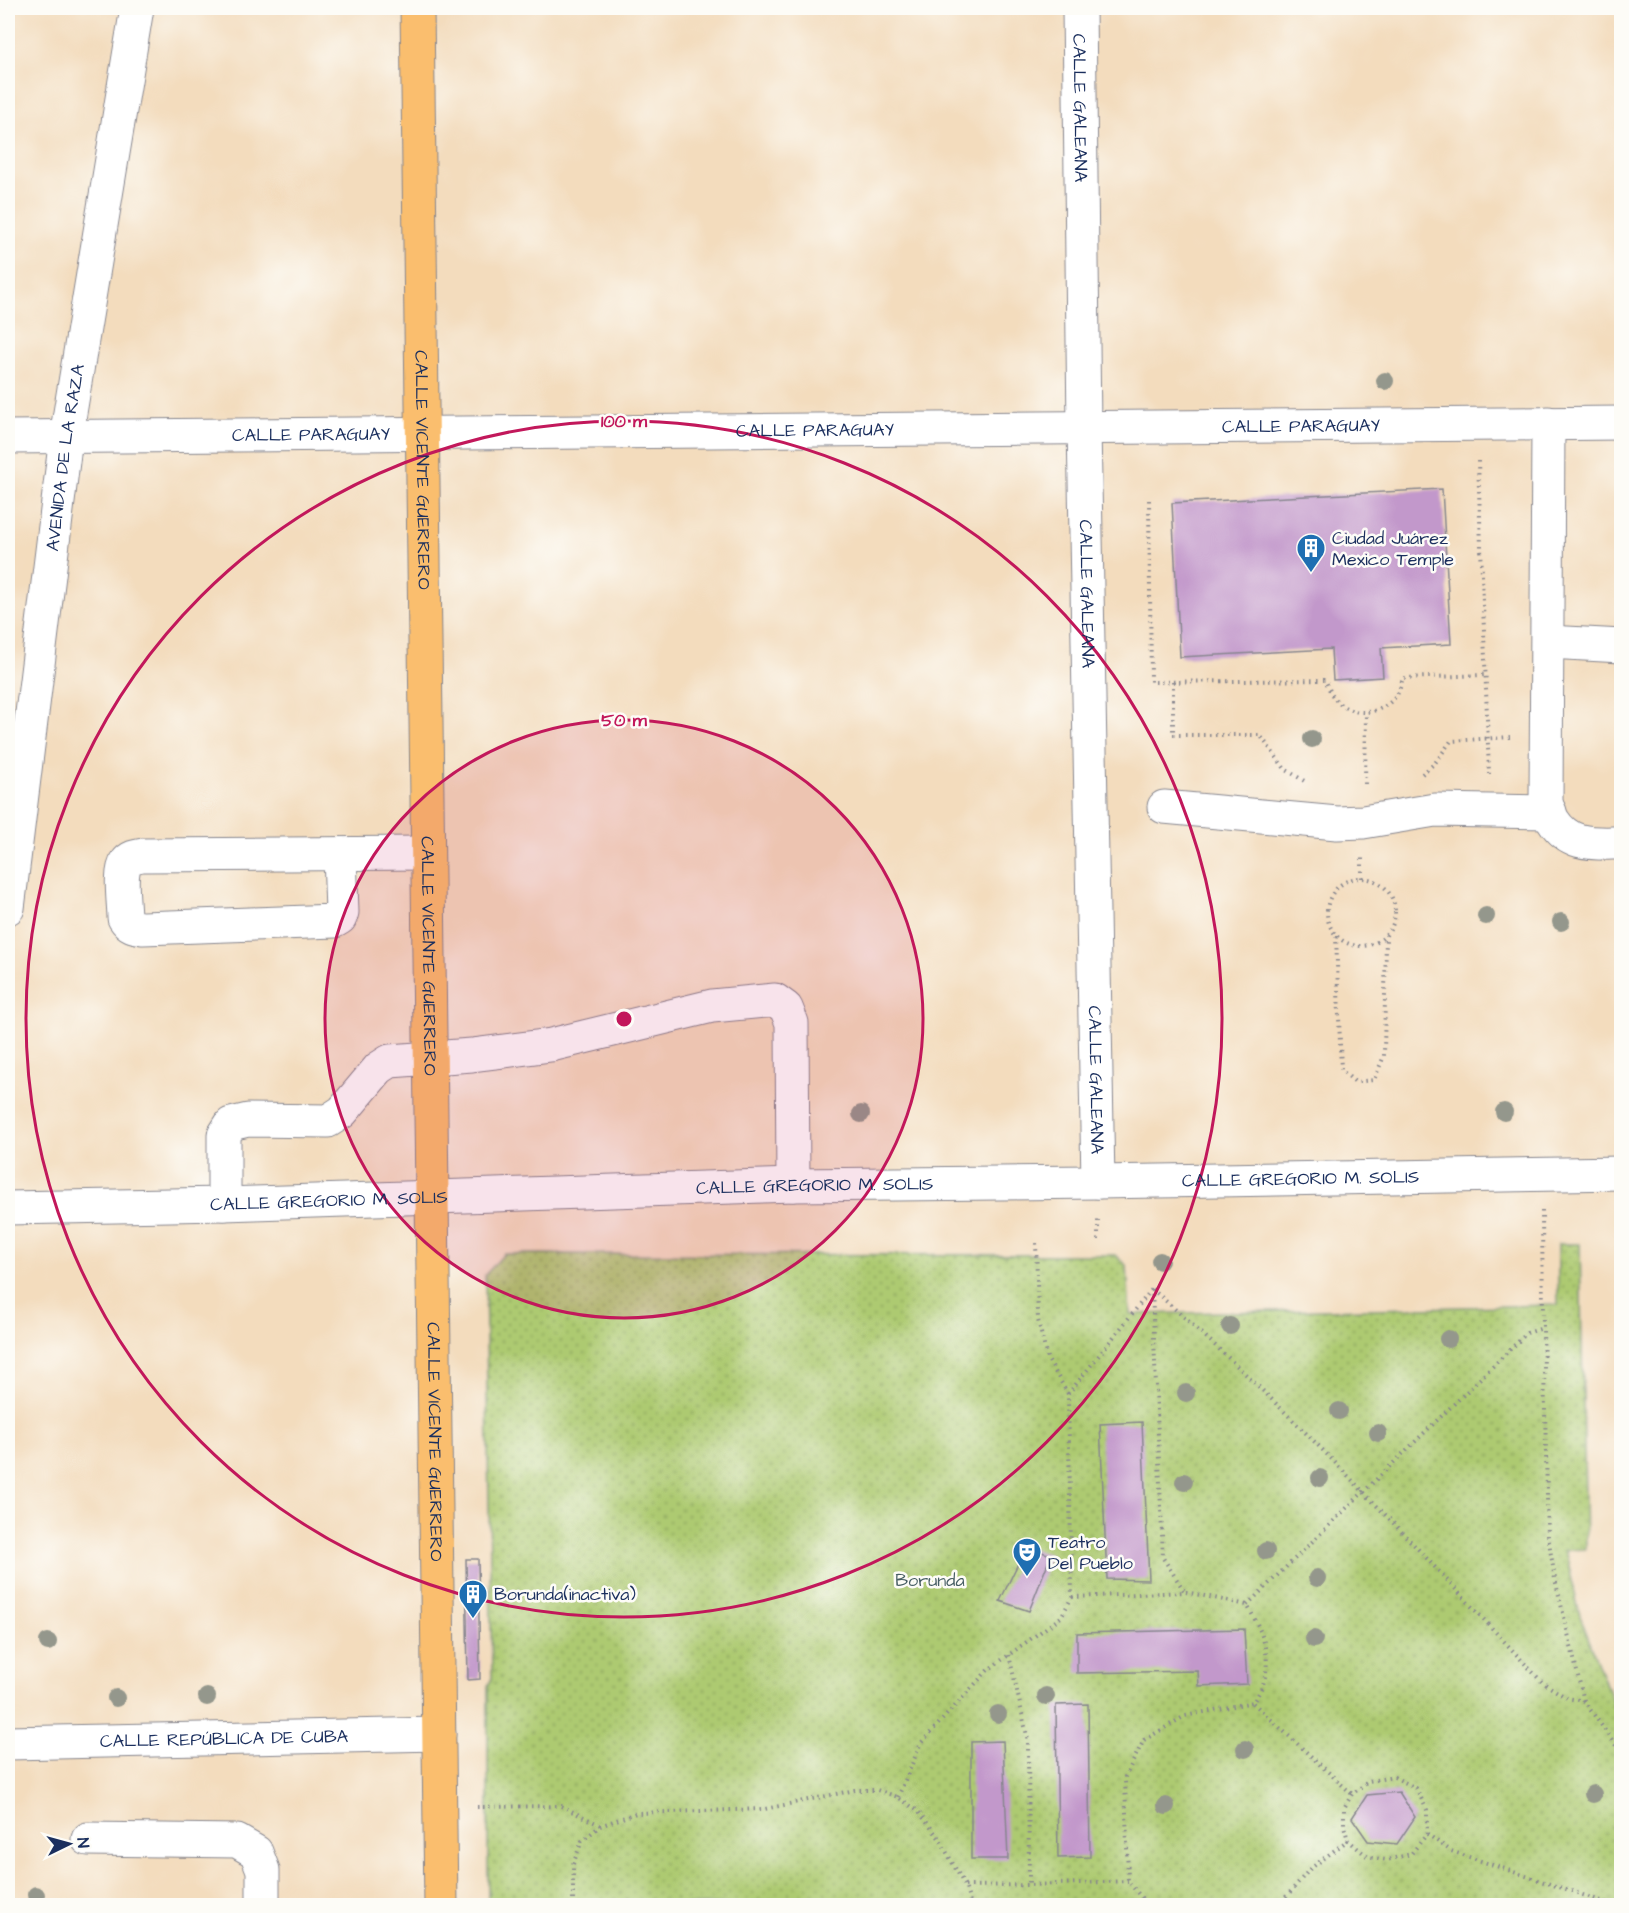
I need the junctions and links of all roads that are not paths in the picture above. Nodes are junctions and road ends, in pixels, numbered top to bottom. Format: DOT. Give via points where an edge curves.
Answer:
graph roads {
  1 [pos="137,8"];
  2 [pos="417,8"];
  3 [pos="1079,8"];
  4 [pos="1548,423"];
  5 [pos="1622,423"];
  6 [pos="1084,427"];
  7 [pos="424,434"];
  8 [pos="8,437"];
  9 [pos="66,437"];
  10 [pos="1548,642"];
  11 [pos="1622,646"];
  12 [pos="1164,807"];
  13 [pos="1550,812"];
  14 [pos="1622,843"];
  15 [pos="427,853"];
  16 [pos="340,854"];
  17 [pos="8,908"];
  18 [pos="429,1059"];
  19 [pos="1622,1173"];
  20 [pos="1098,1182"];
  21 [pos="793,1185"];
  22 [pos="431,1196"];
  23 [pos="224,1204"];
  24 [pos="8,1208"];
  25 [pos="439,1734"];
  26 [pos="8,1743"];
  27 [pos="88,1839"];
  28 [pos="263,1905"];
  29 [pos="441,1905"];
  1 -- 9 [label="street, AVENIDA DE LA RAZA"];
  2 -- 7 [label="main road, CALLE VICENTE GUERRERO"];
  3 -- 6 [label="street, CALLE GALEANA"];
  4 -- 5 [label="street, CALLE PARAGUAY"];
  4 -- 6 [label="street, CALLE PARAGUAY"];
  4 -- 10 [label="street"];
  6 -- 7 [label="street, CALLE PARAGUAY"];
  6 -- 20 [label="street, CALLE GALEANA"];
  7 -- 9 [label="street, CALLE PARAGUAY"];
  7 -- 15 [label="main road, CALLE VICENTE GUERRERO"];
  8 -- 9 [label="street, CALLE PARAGUAY"];
  9 -- 17 [label="street, AVENIDA DE LA RAZA"];
  10 -- 11 [label="street"];
  10 -- 13 [label="street" via="1546,802"];
  12 -- 13 [label="street" via="1336,823 1435,810"];
  13 -- 14 [label="street" via="1565,834 1579,842"];
  15 -- 16 [label="street"];
  15 -- 18 [label="main road, CALLE VICENTE GUERRERO"];
  16 -- 16 [label="street" via="133,857 122,869 124,918 134,927 143,928 335,921 342,912"];
  18 -- 21 [label="street" via="551,1045 711,1006 775,1000 786,1008 792,1023"];
  18 -- 22 [label="main road, CALLE VICENTE GUERRERO"];
  18 -- 23 [label="street" via="390,1061 379,1068 342,1112 328,1121 248,1120 231,1124 224,1136"];
  19 -- 20 [label="street, CALLE GREGORIO M. SOLIS"];
  20 -- 21 [label="street, CALLE GREGORIO M. SOLIS"];
  21 -- 22 [label="street, CALLE GREGORIO M. SOLIS"];
  22 -- 23 [label="street, CALLE GREGORIO M. SOLIS"];
  22 -- 25 [label="main road, CALLE VICENTE GUERRERO"];
  23 -- 24 [label="street, CALLE GREGORIO M. SOLIS"];
  25 -- 26 [label="street, CALLE REPÚBLICA DE CUBA"];
  25 -- 29 [label="main road, CALLE VICENTE GUERRERO"];
  27 -- 28 [label="street" via="237,1841 256,1852 260,1861"];
}
